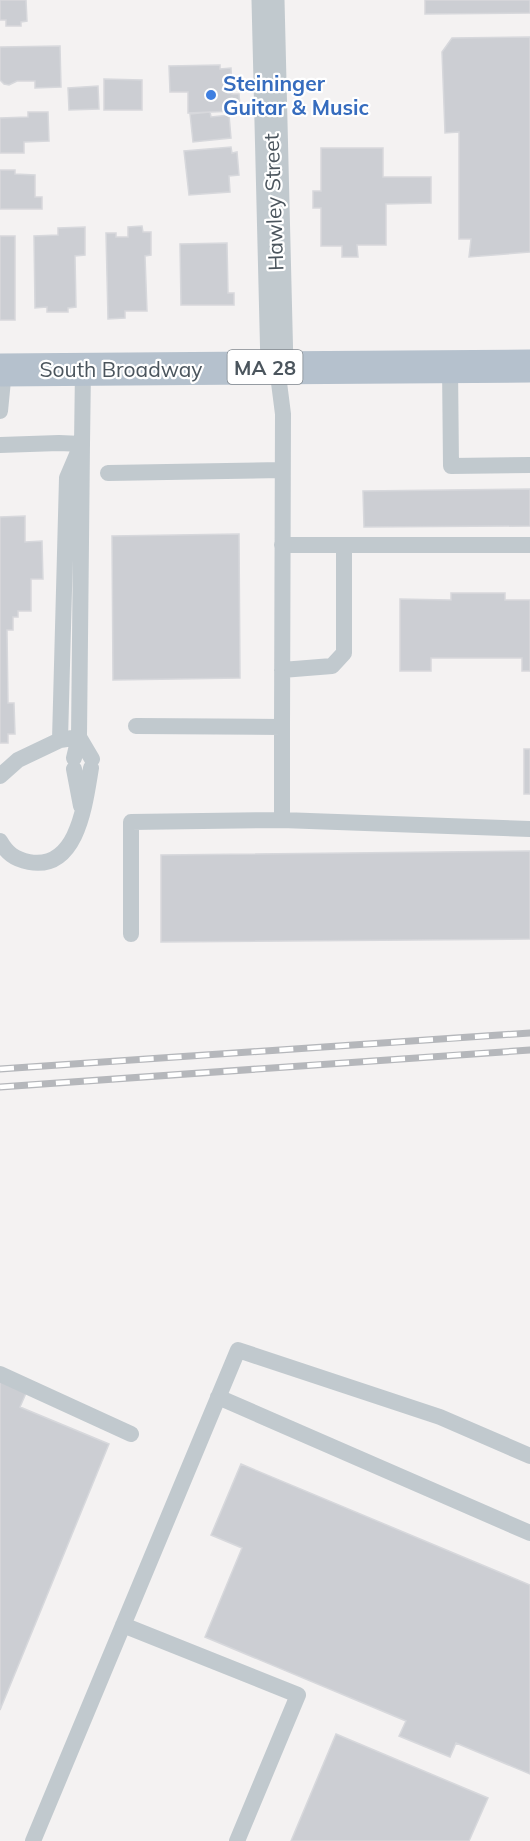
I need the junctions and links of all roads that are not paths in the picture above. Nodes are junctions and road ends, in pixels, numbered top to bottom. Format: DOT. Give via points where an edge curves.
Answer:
graph roads {
  1 [pos="268,0"];
  2 [pos="450,366"];
  3 [pos="530,366"];
  4 [pos="277,367"];
  5 [pos="82,369"];
  6 [pos="2,370"];
  7 [pos="0,411"];
  8 [pos="81,444"];
  9 [pos="0,445"];
  10 [pos="530,465"];
  11 [pos="282,470"];
  12 [pos="108,473"];
  13 [pos="282,545"];
  14 [pos="344,545"];
  15 [pos="530,545"];
  16 [pos="282,670"];
  17 [pos="136,726"];
  18 [pos="282,727"];
  19 [pos="79,737"];
  20 [pos="60,740"];
  21 [pos="0,776"];
  22 [pos="82,811"];
  23 [pos="282,820"];
  24 [pos="530,829"];
  25 [pos="0,841"];
  26 [pos="131,934"];
  27 [pos="0,1374"];
  28 [pos="218,1397"];
  29 [pos="131,1434"];
  30 [pos="530,1456"];
  31 [pos="530,1533"];
  32 [pos="123,1625"];
  33 [pos="33,1841"];
  34 [pos="237,1841"];
  1 -- 4 [label="street, Hawley Street"];
  2 -- 3 [label="main road, South Broadway / MA 28"];
  2 -- 4 [label="main road, South Broadway / MA 28"];
  2 -- 10 [label="lane" via="451,466"];
  4 -- 5 [label="main road, South Broadway / MA 28"];
  4 -- 11 [label="lane" via="283,414"];
  5 -- 6 [label="main road, South Broadway / MA 28"];
  5 -- 8 [label="lane"];
  6 -- 7 [label="lane"];
  8 -- 9 [label="lane"];
  8 -- 19 [label="lane"];
  8 -- 20 [label="lane" via="67,478"];
  11 -- 12 [label="lane"];
  11 -- 13 [label="lane"];
  13 -- 14 [label="lane"];
  13 -- 16 [label="lane"];
  14 -- 15 [label="lane"];
  14 -- 16 [label="lane" via="344,653 332,666"];
  16 -- 18 [label="lane"];
  17 -- 18 [label="lane"];
  18 -- 23 [label="lane"];
  19 -- 20 [label="lane"];
  19 -- 22 [label="lane" via="74,764"];
  19 -- 22 [label="lane" via="91,763"];
  20 -- 21 [label="lane" via="18,760"];
  22 -- 25 [label="lane" via="76,836 58,858 39,864 20,860 6,852"];
  23 -- 24 [label="lane"];
  23 -- 26 [label="lane" via="131,822"];
  27 -- 29 [label="lane"];
  28 -- 30 [label="lane" via="237,1350 440,1417"];
  28 -- 31 [label="lane"];
  28 -- 32 [label="lane"];
  32 -- 33 [label="lane"];
  32 -- 34 [label="lane" via="298,1695"];
}
